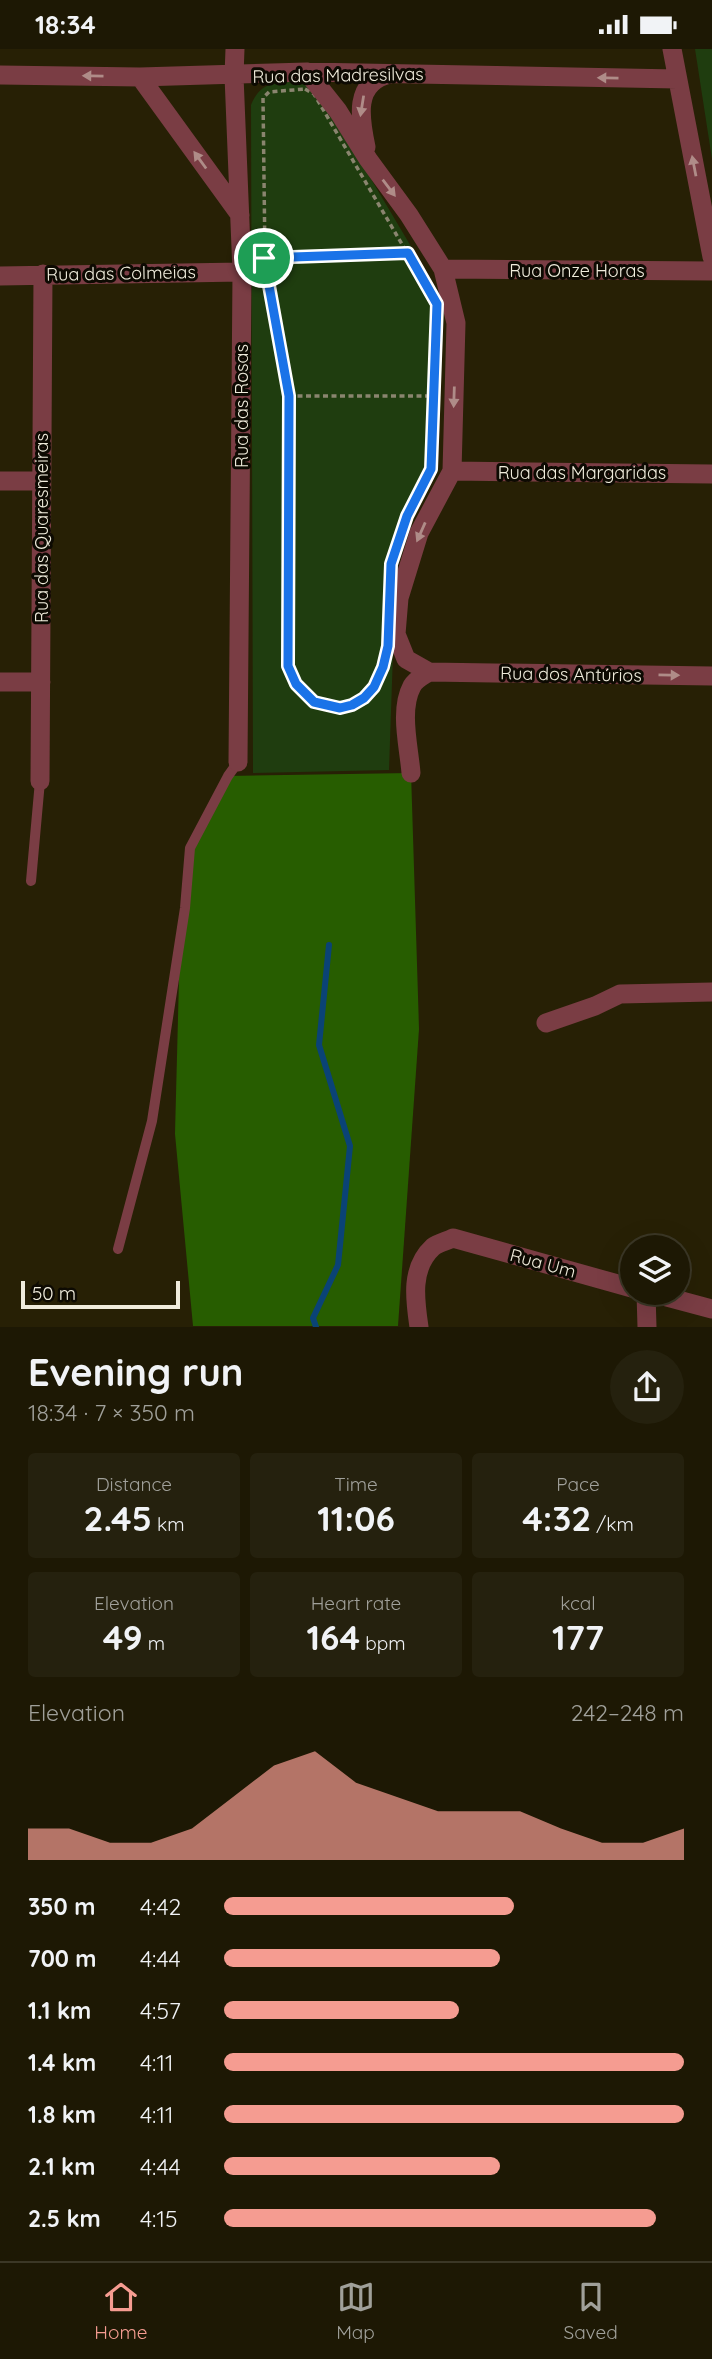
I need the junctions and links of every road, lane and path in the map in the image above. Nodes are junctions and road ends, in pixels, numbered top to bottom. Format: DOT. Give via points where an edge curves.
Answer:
graph roads {
  1 [pos="235,49"];
  2 [pos="672,49"];
  3 [pos="307,72"];
  4 [pos="398,73"];
  5 [pos="0,75"];
  6 [pos="234,76"];
  7 [pos="140,77"];
  8 [pos="677,79"];
  9 [pos="368,159"];
  10 [pos="240,215"];
  11 [pos="408,253"];
  12 [pos="712,257"];
  13 [pos="264,258"];
  14 [pos="443,269"];
  15 [pos="712,271"];
  16 [pos="242,272"];
  17 [pos="43,274"];
  18 [pos="0,276"];
  19 [pos="289,396"];
  20 [pos="434,396"];
  21 [pos="452,471"];
  22 [pos="712,474"];
  23 [pos="0,481"];
  24 [pos="40,481"];
  25 [pos="429,672"];
  26 [pos="712,676"];
  27 [pos="41,682"];
  28 [pos="0,683"];
  29 [pos="238,762"];
  30 [pos="411,773"];
  31 [pos="40,781"];
  32 [pos="31,881"];
  33 [pos="712,992"];
  34 [pos="546,1023"];
  35 [pos="118,1249"];
  36 [pos="620,1285"];
  37 [pos="690,1303"];
  38 [pos="647,1305"];
  39 [pos="712,1309"];
  40 [pos="419,1327"];
  41 [pos="648,1327"];
  1 -- 6 [label="street, Rua das Rosas"];
  2 -- 8 [label="street"];
  3 -- 4 [label="street, Rua das Madresilvas"];
  3 -- 6 [label="street, Rua das Madresilvas"];
  3 -- 9 [label="street"];
  8 -- 4 [label="street, Rua das Madresilvas, one-way"];
  4 -- 9 [label="street, one-way" via="372,82 363,96 360,111"];
  7 -- 5 [label="street, Rua das Madresilvas, one-way"];
  6 -- 7 [label="street, Rua das Madresilvas"];
  6 -- 10 [label="street, Rua das Rosas"];
  10 -- 7 [label="street, one-way"];
  12 -- 8 [label="street, one-way"];
  9 -- 14 [label="street, one-way"];
  10 -- 16 [label="street, Rua das Rosas"];
  11 -- 13 [label="path"];
  11 -- 13 [label="path" via="314,94 304,89 269,92 263,98"];
  11 -- 20 [label="path" via="437,304"];
  13 -- 19 [label="path"];
  14 -- 15 [label="street, Rua Onze Horas"];
  14 -- 21 [label="street, one-way" via="457,323"];
  16 -- 17 [label="street, Rua das Colmeias"];
  16 -- 29 [label="street, Rua das Rosas"];
  17 -- 18 [label="street, Rua das Colmeias"];
  17 -- 24 [label="street, Rua das Quaresmeiras"];
  19 -- 20 [label="path"];
  19 -- 20 [label="path" via="288,666 296,684 314,702 340,708 364,698 383,667 391,564 407,516 431,469"];
  21 -- 22 [label="street, Rua das Margaridas"];
  21 -- 25 [label="street, one-way" via="419,533 399,598 396,633 406,659"];
  23 -- 24 [label="street"];
  24 -- 27 [label="street, Rua das Quaresmeiras"];
  25 -- 26 [label="street, Rua dos Antúrios, one-way"];
  25 -- 30 [label="street" via="411,687 406,713"];
  27 -- 28 [label="street"];
  27 -- 31 [label="street, Rua das Quaresmeiras"];
  29 -- 35 [label="lane" via="190,848 152,1121"];
  31 -- 32 [label="lane"];
  33 -- 34 [label="street" via="620,994"];
  36 -- 40 [label="street, Rua Um" via="453,1238 433,1247 418,1269 414,1296"];
  37 -- 39 [label="street"];
  38 -- 41 [label="street"];
}
